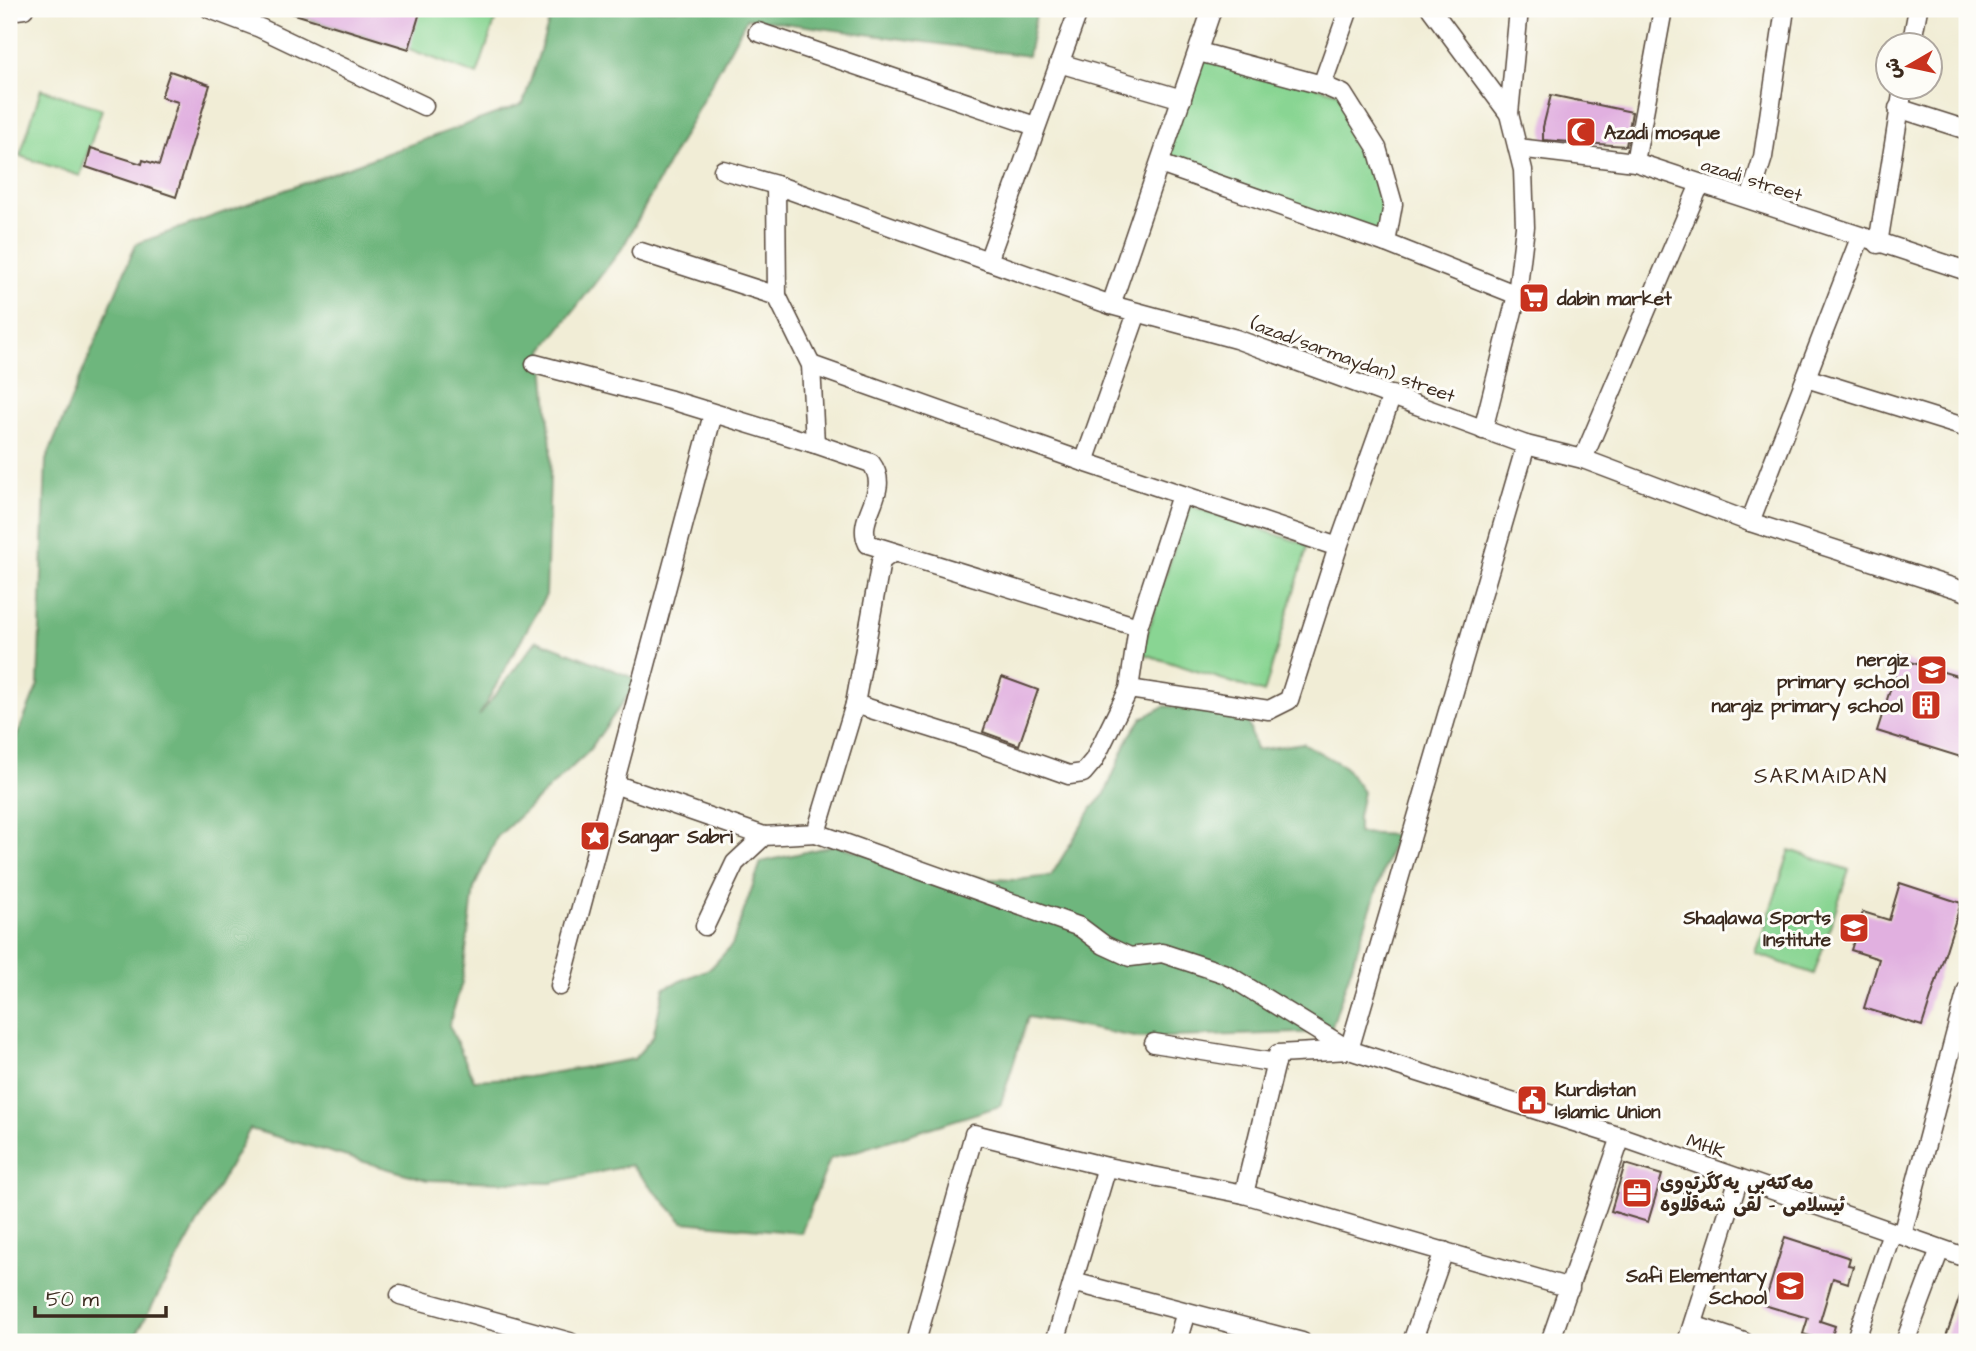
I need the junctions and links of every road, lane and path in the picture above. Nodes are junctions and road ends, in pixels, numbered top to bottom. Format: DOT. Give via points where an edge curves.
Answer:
graph roads {
  1 [pos="24,9"];
  2 [pos="210,9"];
  3 [pos="1079,9"];
  4 [pos="1212,9"];
  5 [pos="1349,9"];
  6 [pos="1431,9"];
  7 [pos="1519,9"];
  8 [pos="1663,9"];
  9 [pos="1785,9"];
  10 [pos="1918,9"];
  11 [pos="9,11"];
  12 [pos="758,32"];
  13 [pos="1914,32"];
  14 [pos="1199,52"];
  15 [pos="1059,63"];
  16 [pos="1322,85"];
  17 [pos="1182,99"];
  18 [pos="1899,102"];
  19 [pos="424,106"];
  20 [pos="1898,108"];
  21 [pos="1510,114"];
  22 [pos="1035,125"];
  23 [pos="1967,130"];
  24 [pos="1518,148"];
  25 [pos="1634,162"];
  26 [pos="1160,164"];
  27 [pos="723,170"];
  28 [pos="1700,184"];
  29 [pos="776,185"];
  30 [pos="1749,200"];
  31 [pos="1860,238"];
  32 [pos="1386,243"];
  33 [pos="1878,244"];
  34 [pos="641,252"];
  35 [pos="988,261"];
  36 [pos="1967,271"];
  37 [pos="1517,295"];
  38 [pos="777,296"];
  39 [pos="1111,305"];
  40 [pos="1137,313"];
  41 [pos="534,364"];
  42 [pos="811,365"];
  43 [pos="1806,378"];
  44 [pos="1392,395"];
  45 [pos="713,414"];
  46 [pos="1967,428"];
  47 [pos="1483,430"];
  48 [pos="810,442"];
  49 [pos="1527,445"];
  50 [pos="1583,459"];
  51 [pos="1084,462"];
  52 [pos="1181,495"];
  53 [pos="1750,522"];
  54 [pos="1338,547"];
  55 [pos="892,553"];
  56 [pos="1967,592"];
  57 [pos="1138,627"];
  58 [pos="1129,689"];
  59 [pos="855,704"];
  60 [pos="614,784"];
  61 [pos="816,832"];
  62 [pos="764,836"];
  63 [pos="705,926"];
  64 [pos="560,986"];
  65 [pos="1967,990"];
  66 [pos="1154,1043"];
  67 [pos="1349,1050"];
  68 [pos="1276,1063"];
  69 [pos="1621,1137"];
  70 [pos="1107,1167"];
  71 [pos="1740,1178"];
  72 [pos="1244,1194"];
  73 [pos="1897,1234"];
  74 [pos="1940,1249"];
  75 [pos="1444,1251"];
  76 [pos="1966,1254"];
  77 [pos="1073,1282"];
  78 [pos="1570,1289"];
  79 [pos="400,1295"];
  80 [pos="1186,1312"];
  81 [pos="1690,1334"];
  82 [pos="570,1342"];
  83 [pos="916,1342"];
  84 [pos="1055,1342"];
  85 [pos="1177,1342"];
  86 [pos="1302,1342"];
  87 [pos="1412,1342"];
  88 [pos="1550,1342"];
  89 [pos="1744,1342"];
  90 [pos="1855,1342"];
  91 [pos="1905,1342"];
  1 -- 11 [label="street"];
  2 -- 19 [label="street"];
  3 -- 15 [label="street"];
  4 -- 14 [label="street"];
  5 -- 16 [label="street"];
  6 -- 21 [label="street"];
  7 -- 21 [label="street"];
  8 -- 25 [label="street"];
  9 -- 30 [label="street" via="1763,157"];
  10 -- 13 [label="street"];
  12 -- 22 [label="street"];
  14 -- 16 [label="street"];
  14 -- 17 [label="street"];
  15 -- 17 [label="street"];
  15 -- 22 [label="street"];
  16 -- 32 [label="street" via="1343,94 1377,148 1393,204"];
  17 -- 26 [label="street"];
  18 -- 20 [label="street"];
  20 -- 23 [label="street"];
  20 -- 33 [label="street"];
  21 -- 24 [label="street"];
  22 -- 35 [label="street"];
  24 -- 25 [label="street, azadi street"];
  24 -- 37 [label="street" via="1525,227"];
  25 -- 28 [label="street, azadi street"];
  26 -- 32 [label="street"];
  26 -- 39 [label="street"];
  27 -- 29 [label="street, (azad/sarmaydan) street"];
  28 -- 30 [label="street, azadi street"];
  28 -- 50 [label="street"];
  29 -- 35 [label="street, (azad/sarmaydan) street"];
  29 -- 38 [label="street"];
  30 -- 31 [label="street, azadi street"];
  31 -- 33 [label="street, azadi street"];
  31 -- 43 [label="street"];
  32 -- 37 [label="street"];
  33 -- 36 [label="street, azadi street"];
  34 -- 38 [label="street"];
  35 -- 39 [label="street, (azad/sarmaydan) street"];
  37 -- 47 [label="street"];
  38 -- 42 [label="street"];
  39 -- 40 [label="street, (azad/sarmaydan) street"];
  40 -- 44 [label="street, (azad/sarmaydan) street" via="1236,339"];
  40 -- 51 [label="street"];
  41 -- 45 [label="street"];
  42 -- 48 [label="street" via="815,444"];
  42 -- 51 [label="street"];
  43 -- 46 [label="street"];
  43 -- 53 [label="street"];
  44 -- 47 [label="street, (azad/sarmaydan) street"];
  44 -- 54 [label="street"];
  45 -- 48 [label="street"];
  45 -- 60 [label="street"];
  47 -- 49 [label="street, (azad/sarmaydan) street"];
  48 -- 55 [label="street" via="871,463 880,481 865,538 868,544"];
  49 -- 50 [label="street, (azad/sarmaydan) street"];
  49 -- 67 [label="street"];
  50 -- 53 [label="street, (azad/sarmaydan) street"];
  51 -- 52 [label="street"];
  52 -- 54 [label="street"];
  52 -- 57 [label="street"];
  53 -- 56 [label="street, (azad/sarmaydan) street"];
  54 -- 58 [label="street" via="1289,700 1269,710"];
  55 -- 57 [label="street"];
  55 -- 59 [label="street" via="881,561"];
  57 -- 58 [label="street"];
  58 -- 59 [label="street" via="1094,760 1083,773 1069,775"];
  59 -- 61 [label="street"];
  60 -- 62 [label="street"];
  60 -- 64 [label="street"];
  61 -- 62 [label="street"];
  61 -- 67 [label="street" via="1080,927 1130,957 1162,953 1226,974"];
  62 -- 63 [label="street" via="735,863"];
  65 -- 73 [label="street"];
  66 -- 68 [label="street"];
  67 -- 68 [label="street" via="1278,1054"];
  67 -- 69 [label="street, MHK"];
  68 -- 72 [label="street"];
  69 -- 71 [label="street, MHK"];
  69 -- 78 [label="street"];
  70 -- 72 [label="street"];
  70 -- 77 [label="street"];
  70 -- 83 [label="street" via="974,1134"];
  71 -- 73 [label="street, MHK"];
  71 -- 81 [label="street"];
  72 -- 75 [label="street"];
  73 -- 74 [label="street, MHK"];
  73 -- 90 [label="street"];
  74 -- 76 [label="street, MHK"];
  74 -- 91 [label="street"];
  75 -- 78 [label="street"];
  75 -- 87 [label="street"];
  77 -- 80 [label="street"];
  77 -- 84 [label="street"];
  78 -- 88 [label="street"];
  79 -- 82 [label="street"];
  80 -- 85 [label="street"];
  80 -- 86 [label="street"];
  81 -- 89 [label="street"];
}
